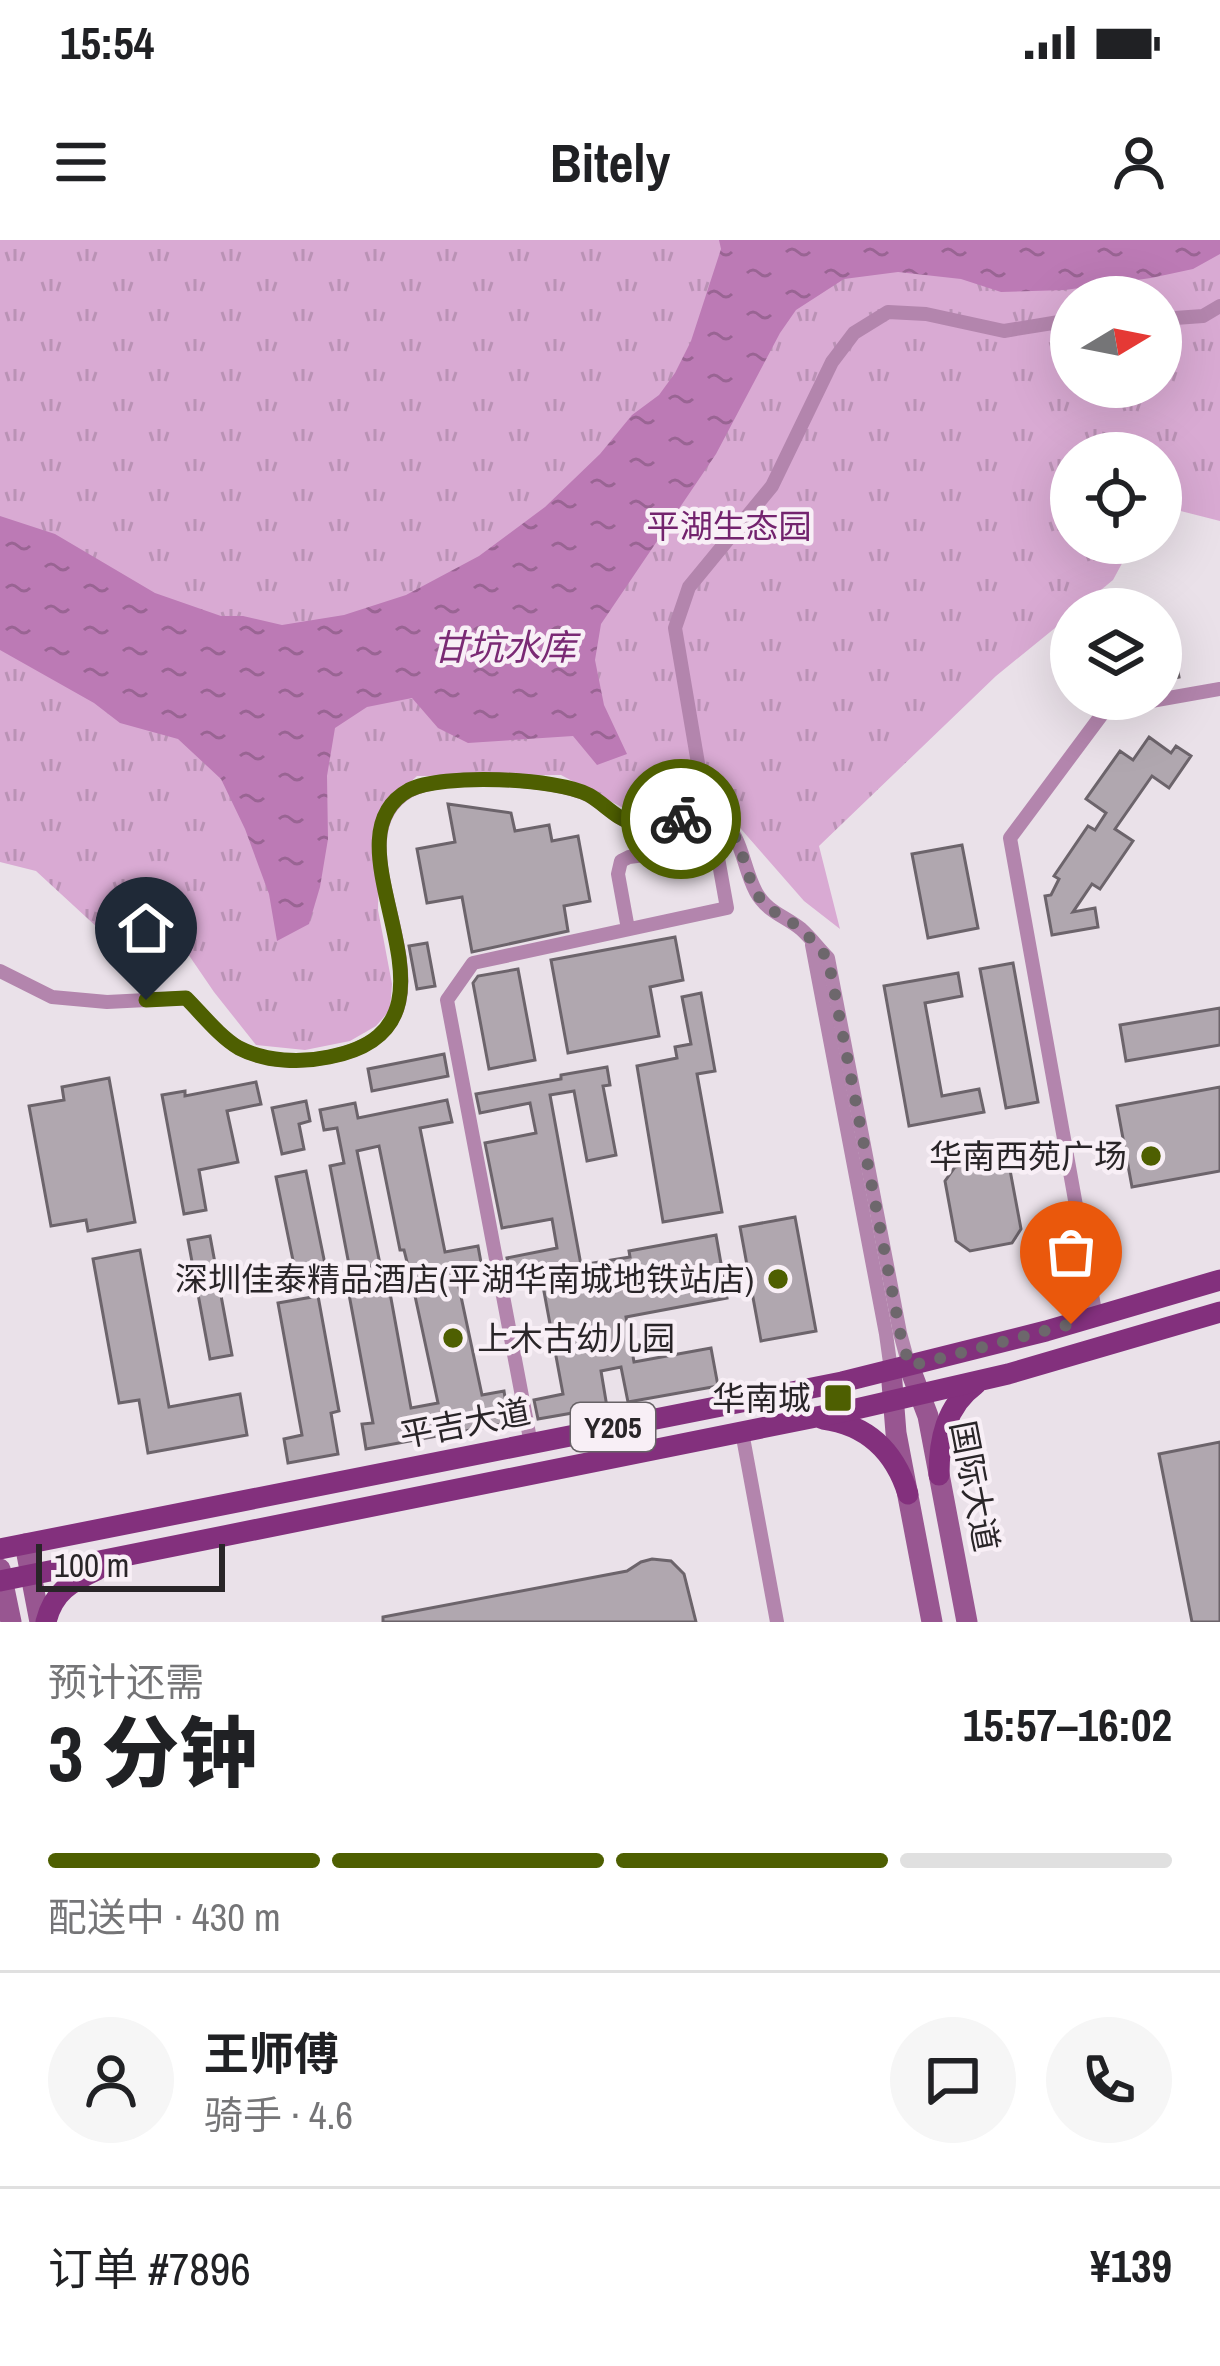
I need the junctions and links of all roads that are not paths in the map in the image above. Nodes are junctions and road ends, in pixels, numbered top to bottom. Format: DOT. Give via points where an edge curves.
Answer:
graph roads {
  1 [pos="1220,306"];
  2 [pos="1182,318"];
  3 [pos="1050,324"];
  4 [pos="1220,688"];
  5 [pos="704,815"];
  6 [pos="628,929"];
  7 [pos="0,970"];
  8 [pos="1220,1280"];
  9 [pos="1220,1312"];
  10 [pos="1096,1317"];
  11 [pos="900,1368"];
  12 [pos="980,1381"];
  13 [pos="920,1395"];
  14 [pos="893,1401"];
  15 [pos="804,1420"];
  16 [pos="742,1432"];
  17 [pos="531,1444"];
  18 [pos="939,1474"];
  19 [pos="908,1494"];
  20 [pos="25,1544"];
  21 [pos="0,1549"];
  22 [pos="126,1556"];
  23 [pos="31,1575"];
  24 [pos="1,1577"];
  25 [pos="11,1622"];
  26 [pos="43,1622"];
  27 [pos="777,1622"];
  28 [pos="932,1622"];
  29 [pos="967,1622"];
  1 -- 2 [label="street"];
  3 -- 5 [label="street" via="1004,332 888,312 854,333 832,362 772,486 689,587 675,628"];
  4 -- 10 [label="street" via="1106,709 1010,838"];
  5 -- 7 [label="street" via="638,825 589,795 525,780 409,790 389,809 380,837 401,982 397,1013 379,1037 341,1055 262,1056 237,1047 186,998 52,997"];
  5 -- 11 [label="street" via="716,815 738,839 765,906 828,958 902,1342"];
  6 -- 6 [label="street" via="727,908 718,858 700,848 621,861"];
  6 -- 17 [label="street" via="473,963 447,1000"];
  8 -- 10 [label="main road, 平吉大道 / Y205"];
  9 -- 12 [label="main road, 平吉大道 / Y205"];
  10 -- 11 [label="main road, 平吉大道 / Y205"];
  11 -- 13 [label="street, 国际大道"];
  11 -- 14 [label="street, 国际大道"];
  11 -- 17 [label="main road, 平吉大道 / Y205"];
  12 -- 13 [label="main road, 平吉大道 / Y205"];
  12 -- 18 [label="main road" via="944,1428"];
  13 -- 14 [label="main road, 平吉大道 / Y205"];
  13 -- 18 [label="street, 国际大道"];
  14 -- 15 [label="main road, 平吉大道 / Y205"];
  14 -- 19 [label="street, 国际大道"];
  15 -- 16 [label="main road, 平吉大道 / Y205"];
  15 -- 19 [label="main road" via="836,1421 875,1440 896,1462"];
  16 -- 22 [label="main road, 平吉大道 / Y205"];
  16 -- 27 [label="street"];
  17 -- 20 [label="main road, 平吉大道 / Y205"];
  18 -- 29 [label="street, 国际大道"];
  19 -- 28 [label="street, 国际大道"];
  20 -- 21 [label="main road, 平吉大道 / Y205"];
  20 -- 23 [label="street"];
  22 -- 23 [label="main road, 平吉大道 / Y205"];
  22 -- 26 [label="main road" via="68,1585"];
  23 -- 24 [label="main road, 平吉大道 / Y205"];
  23 -- 26 [label="street"];
  24 -- 25 [label="street"];
}
